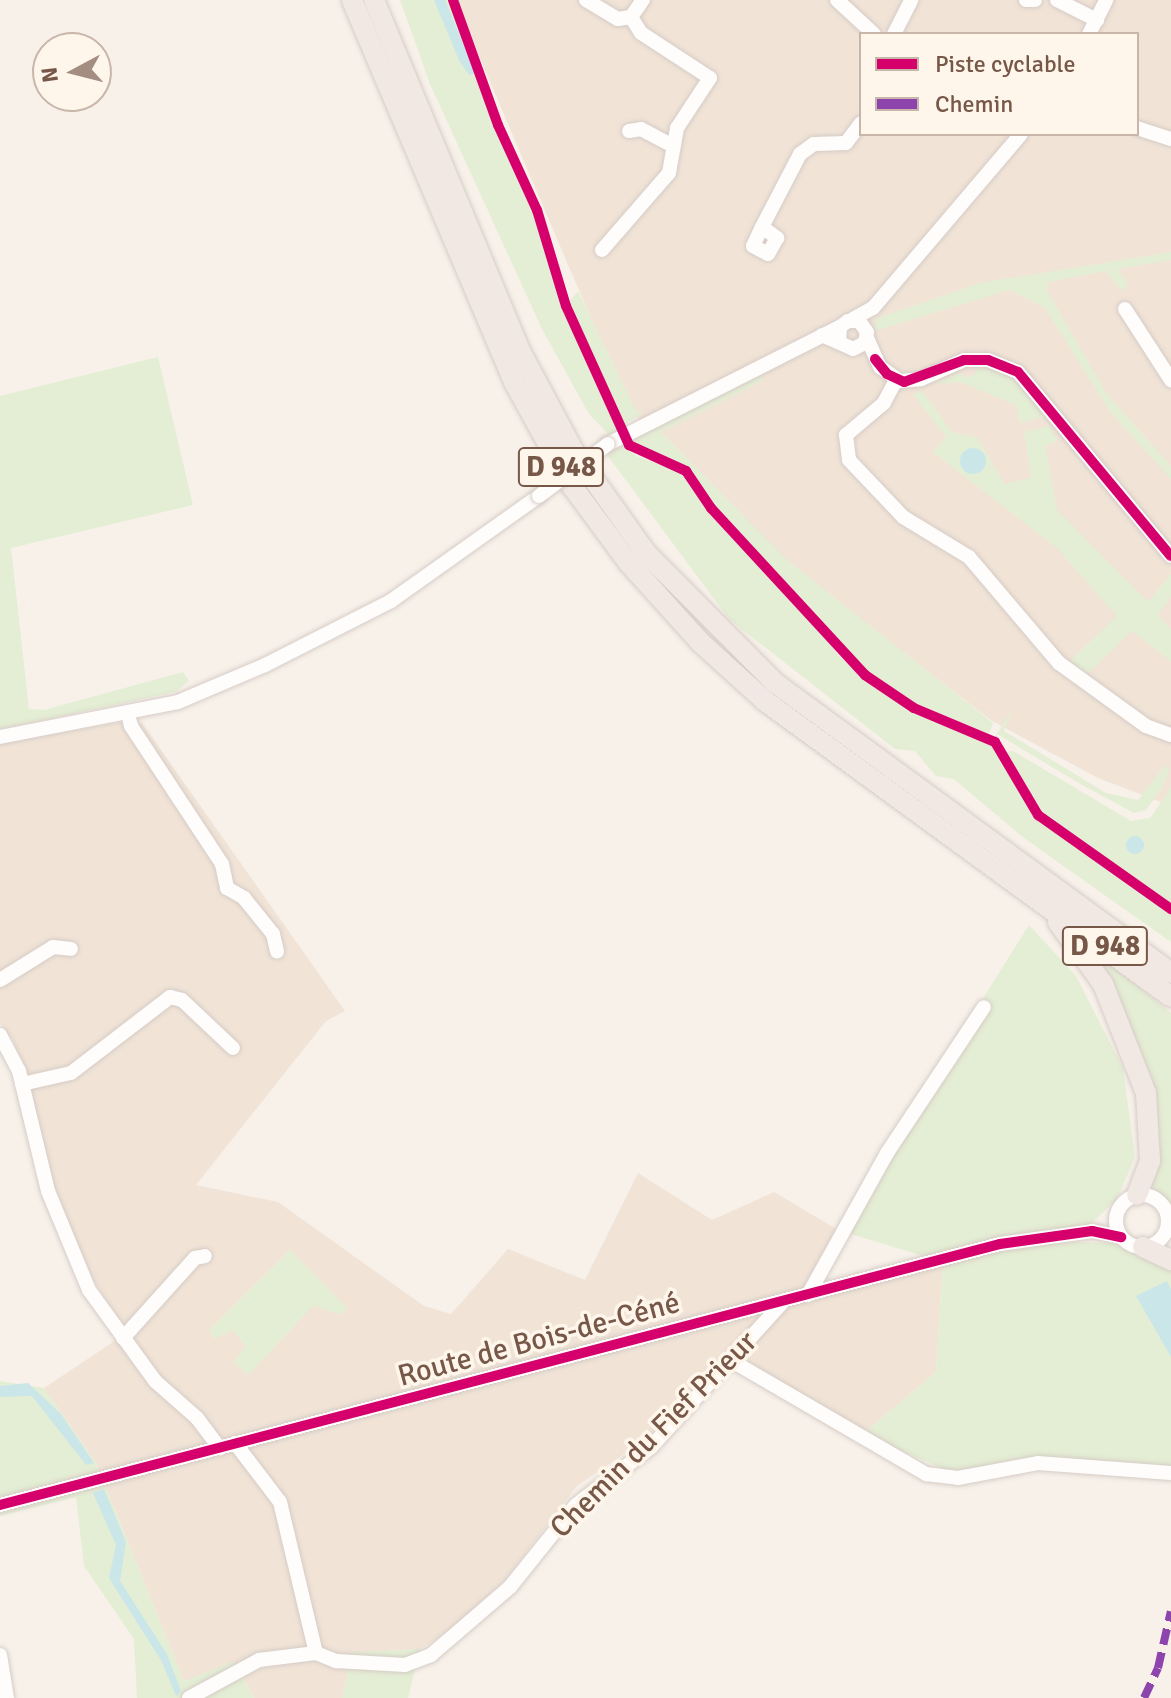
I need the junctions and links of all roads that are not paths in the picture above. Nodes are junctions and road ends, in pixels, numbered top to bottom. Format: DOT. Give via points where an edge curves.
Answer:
graph roads {
  1 [pos="352,0"];
  2 [pos="374,0"];
  3 [pos="586,0"];
  4 [pos="643,0"];
  5 [pos="837,0"];
  6 [pos="911,0"];
  7 [pos="1026,0"];
  8 [pos="1035,0"];
  9 [pos="1057,0"];
  10 [pos="1106,0"];
  11 [pos="631,17"];
  12 [pos="1097,20"];
  13 [pos="872,32"];
  14 [pos="895,32"];
  15 [pos="1090,32"];
  16 [pos="859,126"];
  17 [pos="1139,129"];
  18 [pos="629,131"];
  19 [pos="1019,136"];
  20 [pos="1171,139"];
  21 [pos="673,146"];
  22 [pos="762,227"];
  23 [pos="602,250"];
  24 [pos="1125,309"];
  25 [pos="853,333"];
  26 [pos="896,380"];
  27 [pos="1171,380"];
  28 [pos="1171,556"];
  29 [pos="128,714"];
  30 [pos="1171,735"];
  31 [pos="0,737"];
  32 [pos="1037,897"];
  33 [pos="1071,898"];
  34 [pos="71,949"];
  35 [pos="277,952"];
  36 [pos="1171,957"];
  37 [pos="1171,973"];
  38 [pos="0,980"];
  39 [pos="1171,997"];
  40 [pos="984,1007"];
  41 [pos="0,1035"];
  42 [pos="233,1048"];
  43 [pos="22,1084"];
  44 [pos="1137,1195"];
  45 [pos="1169,1215"];
  46 [pos="1116,1218"];
  47 [pos="1092,1231"];
  48 [pos="1167,1235"];
  49 [pos="1121,1237"];
  50 [pos="1143,1247"];
  51 [pos="205,1256"];
  52 [pos="1171,1260"];
  53 [pos="808,1295"];
  54 [pos="783,1301"];
  55 [pos="123,1338"];
  56 [pos="732,1361"];
  57 [pos="235,1443"];
  58 [pos="220,1448"];
  59 [pos="1171,1473"];
  60 [pos="0,1505"];
  61 [pos="316,1653"];
  62 [pos="0,1655"];
  63 [pos="7,1698"];
  64 [pos="189,1698"];
  1 -- 32 [label="highway, D 948" via="514,382 569,482 611,540 691,633 765,701"];
  2 -- 33 [label="highway, D 948" via="519,349 574,452 646,553 775,683"];
  3 -- 11 [label="street" via="618,19"];
  4 -- 11 [label="street"];
  5 -- 13 [label="street"];
  6 -- 14 [label="street"];
  7 -- 8 [label="street"];
  9 -- 12 [label="street"];
  10 -- 12 [label="street"];
  11 -- 21 [label="street" via="641,33 710,78 690,103"];
  12 -- 15 [label="street"];
  16 -- 22 [label="street" via="846,143 807,147"];
  17 -- 20 [label="street"];
  18 -- 21 [label="street" via="641,129"];
  19 -- 25 [label="street"];
  21 -- 23 [label="street" via="669,173"];
  24 -- 27 [label="street"];
  25 -- 26 [label="street"];
  25 -- 29 [label="street, bridge" via="821,335 608,444 409,589 328,636 178,702"];
  26 -- 28 [label="street" via="921,379 964,360 988,360 1018,372"];
  26 -- 30 [label="street" via="884,403 846,435 849,460 890,506 969,557 1059,663 1146,726"];
  29 -- 31 [label="street"];
  29 -- 35 [label="street" via="222,864 227,888 244,898 273,934"];
  32 -- 39 [label="highway, D 948"];
  32 -- 44 [label="highway" via="1103,984 1146,1093 1150,1161"];
  33 -- 36 [label="highway"];
  33 -- 37 [label="highway, D 948"];
  34 -- 38 [label="street" via="53,947"];
  40 -- 53 [label="street" via="887,1153"];
  41 -- 43 [label="street"];
  42 -- 43 [label="street" via="182,1000 170,997 71,1073"];
  43 -- 55 [label="street" via="48,1191 89,1290"];
  44 -- 45 [label="street" via="1152,1197"];
  44 -- 46 [label="street" via="1123,1203"];
  45 -- 48 [label="street"];
  46 -- 47 [label="street"];
  46 -- 49 [label="street"];
  47 -- 49 [label="street"];
  47 -- 53 [label="street, Route de Bois-de-Céné" via="1000,1244"];
  48 -- 50 [label="street"];
  49 -- 50 [label="street"];
  50 -- 52 [label="highway"];
  51 -- 55 [label="street" via="195,1258"];
  53 -- 54 [label="street, Route de Bois-de-Céné"];
  54 -- 56 [label="street, Chemin du Fief Prieur"];
  54 -- 57 [label="street, Route de Bois-de-Céné"];
  55 -- 58 [label="street"];
  56 -- 59 [label="street" via="926,1474 958,1478 1038,1463"];
  56 -- 61 [label="street, Chemin du Fief Prieur" via="651,1447 576,1505 510,1587 442,1647 405,1665 336,1661"];
  57 -- 58 [label="street, Route de Bois-de-Céné"];
  57 -- 61 [label="street" via="280,1502"];
  58 -- 60 [label="street, Route de Bois-de-Céné"];
  61 -- 64 [label="street, Chemin du Fief Prieur" via="259,1660"];
  62 -- 63 [label="street"];
}
